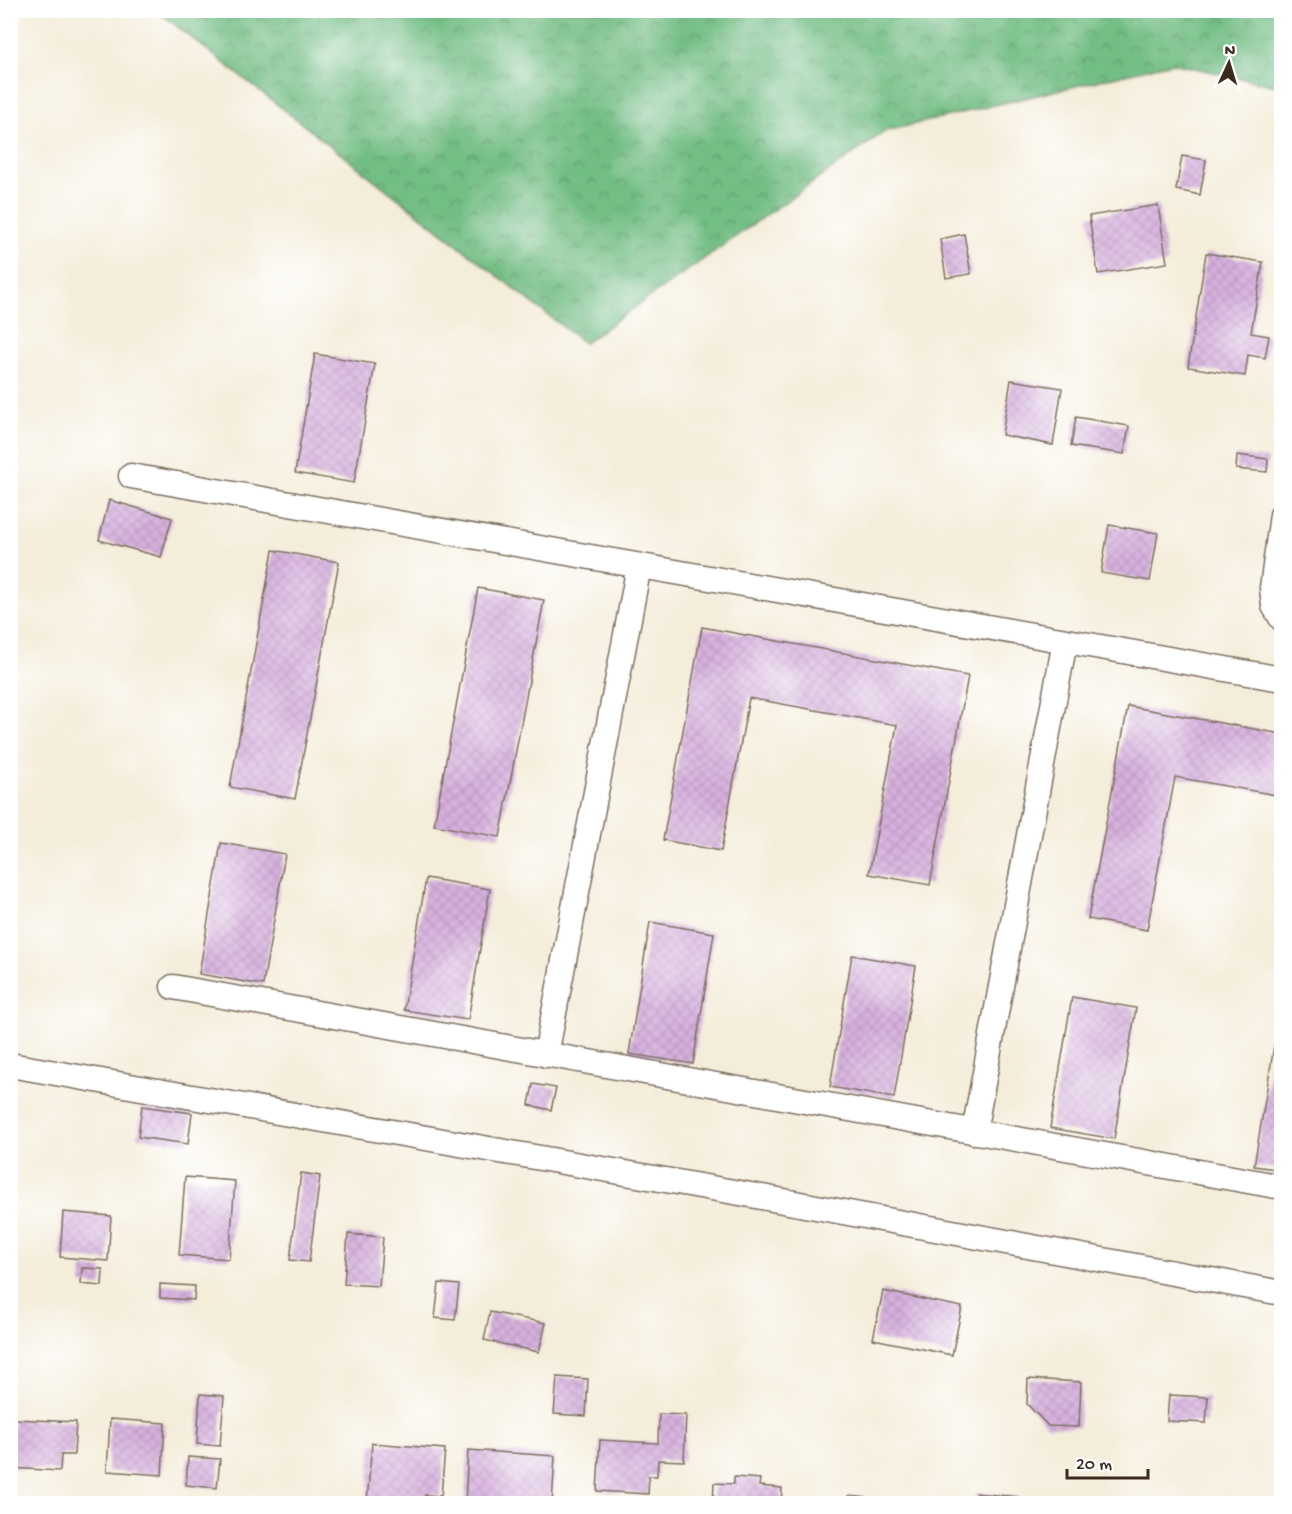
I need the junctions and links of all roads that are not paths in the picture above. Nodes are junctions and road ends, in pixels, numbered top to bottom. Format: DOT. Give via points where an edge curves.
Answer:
graph roads {
  1 [pos="131,476"];
  2 [pos="1281,515"];
  3 [pos="639,566"];
  4 [pos="1281,619"];
  5 [pos="1065,641"];
  6 [pos="1281,679"];
  7 [pos="173,987"];
  8 [pos="546,1055"];
  9 [pos="10,1065"];
  10 [pos="974,1132"];
  11 [pos="1281,1187"];
  12 [pos="1281,1293"];
  1 -- 3 [label="street"];
  2 -- 4 [label="street" via="1272,588 1274,606"];
  3 -- 5 [label="street"];
  3 -- 8 [label="street"];
  5 -- 6 [label="street"];
  5 -- 10 [label="street"];
  7 -- 8 [label="street"];
  8 -- 10 [label="street"];
  9 -- 12 [label="street" via="751,1194"];
  10 -- 11 [label="street"];
}
